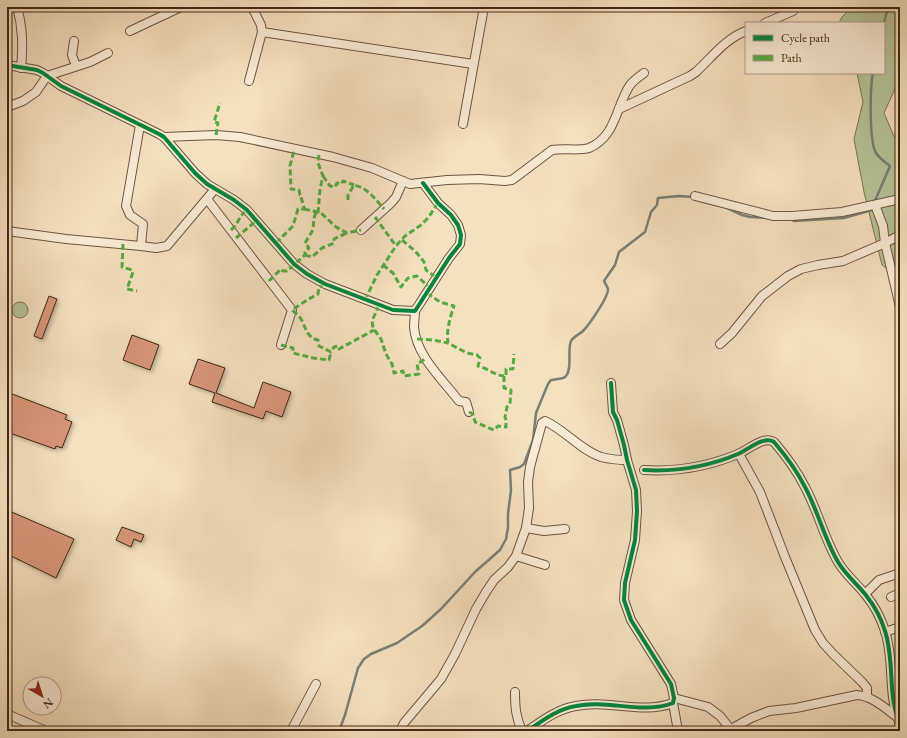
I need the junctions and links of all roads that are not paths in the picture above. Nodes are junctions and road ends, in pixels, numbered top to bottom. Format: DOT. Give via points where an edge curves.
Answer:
graph roads {
  1 [pos="17,7"];
  2 [pos="181,7"];
  3 [pos="252,7"];
  4 [pos="484,7"];
  5 [pos="164,11"];
  6 [pos="793,11"];
  7 [pos="767,22"];
  8 [pos="130,31"];
  9 [pos="745,31"];
  10 [pos="262,32"];
  11 [pos="74,41"];
  12 [pos="108,52"];
  13 [pos="474,64"];
  14 [pos="7,65"];
  15 [pos="76,66"];
  16 [pos="21,68"];
  17 [pos="644,73"];
  18 [pos="47,76"];
  19 [pos="249,81"];
  20 [pos="7,107"];
  21 [pos="619,109"];
  22 [pos="463,124"];
  23 [pos="140,125"];
  24 [pos="164,137"];
  25 [pos="403,181"];
  26 [pos="423,183"];
  27 [pos="215,189"];
  28 [pos="695,196"];
  29 [pos="207,199"];
  30 [pos="900,199"];
  31 [pos="875,205"];
  32 [pos="361,230"];
  33 [pos="7,231"];
  34 [pos="900,235"];
  35 [pos="885,243"];
  36 [pos="141,246"];
  37 [pos="897,283"];
  38 [pos="900,307"];
  39 [pos="415,311"];
  40 [pos="720,344"];
  41 [pos="282,345"];
  42 [pos="612,383"];
  43 [pos="469,412"];
  44 [pos="739,454"];
  45 [pos="627,460"];
  46 [pos="644,470"];
  47 [pos="526,528"];
  48 [pos="565,529"];
  49 [pos="516,556"];
  50 [pos="545,565"];
  51 [pos="900,573"];
  52 [pos="900,593"];
  53 [pos="865,594"];
  54 [pos="891,597"];
  55 [pos="900,627"];
  56 [pos="885,632"];
  57 [pos="316,684"];
  58 [pos="896,688"];
  59 [pos="515,692"];
  60 [pos="867,697"];
  61 [pos="673,701"];
  62 [pos="7,714"];
  63 [pos="898,720"];
  64 [pos="731,730"];
  65 [pos="46,731"];
  66 [pos="291,731"];
  67 [pos="400,731"];
  68 [pos="522,731"];
  69 [pos="527,731"];
  70 [pos="678,731"];
  1 -- 16 [label="street" via="23,37"];
  2 -- 5 [label="street"];
  3 -- 10 [label="street"];
  4 -- 13 [label="street"];
  5 -- 8 [label="street"];
  6 -- 7 [label="street"];
  9 -- 21 [label="street" via="728,41 690,76"];
  10 -- 13 [label="street"];
  10 -- 19 [label="street"];
  11 -- 15 [label="street" via="72,55"];
  12 -- 15 [label="street"];
  13 -- 22 [label="street"];
  14 -- 16 [label="street"];
  15 -- 18 [label="street"];
  16 -- 18 [label="street" via="37,70"];
  17 -- 21 [label="street" via="631,84"];
  18 -- 20 [label="street" via="36,92"];
  18 -- 23 [label="street" via="61,86"];
  21 -- 26 [label="street" via="607,134 589,148 552,150 512,180 447,180"];
  23 -- 24 [label="street"];
  23 -- 36 [label="street" via="126,206 130,215 143,224"];
  24 -- 25 [label="street" via="240,137 372,168"];
  24 -- 27 [label="street" via="191,169"];
  25 -- 26 [label="street" via="410,184"];
  25 -- 32 [label="street" via="391,203"];
  26 -- 39 [label="street" via="451,215 461,235 460,244"];
  27 -- 29 [label="street"];
  27 -- 39 [label="street" via="247,210 294,264 307,274 325,284 393,310"];
  28 -- 31 [label="street" via="773,216 817,215"];
  29 -- 36 [label="street" via="167,246"];
  29 -- 41 [label="street" via="292,310"];
  30 -- 31 [label="street"];
  31 -- 35 [label="street" via="883,226"];
  33 -- 36 [label="street"];
  34 -- 35 [label="street"];
  35 -- 37 [label="street"];
  35 -- 40 [label="street" via="858,256 801,269 788,276 762,296"];
  37 -- 38 [label="street"];
  39 -- 43 [label="street" via="414,328 425,359 459,400 466,402"];
  42 -- 45 [label="street" via="613,412"];
  44 -- 46 [label="street" via="685,470"];
  44 -- 53 [label="street" via="762,441 774,442 806,488 838,563"];
  44 -- 60 [label="street" via="760,492 815,630 823,643 862,682"];
  45 -- 47 [label="street" via="601,457 552,425 542,423 530,467"];
  45 -- 61 [label="street" via="636,490 637,510 635,540 625,583 624,600 630,620 671,684"];
  47 -- 48 [label="street" via="553,531"];
  47 -- 49 [label="street"];
  49 -- 50 [label="street"];
  49 -- 67 [label="street" via="486,592 440,679"];
  51 -- 53 [label="street" via="879,580"];
  52 -- 54 [label="street"];
  53 -- 56 [label="street"];
  55 -- 56 [label="street"];
  56 -- 58 [label="street"];
  57 -- 66 [label="street"];
  58 -- 63 [label="street" via="893,699"];
  59 -- 68 [label="street" via="516,717"];
  60 -- 63 [label="street"];
  60 -- 64 [label="street" via="852,696 769,711"];
  61 -- 64 [label="street" via="708,707 720,716"];
  61 -- 69 [label="street" via="664,707 576,706 556,712"];
  61 -- 70 [label="street"];
  62 -- 65 [label="street"];
}
